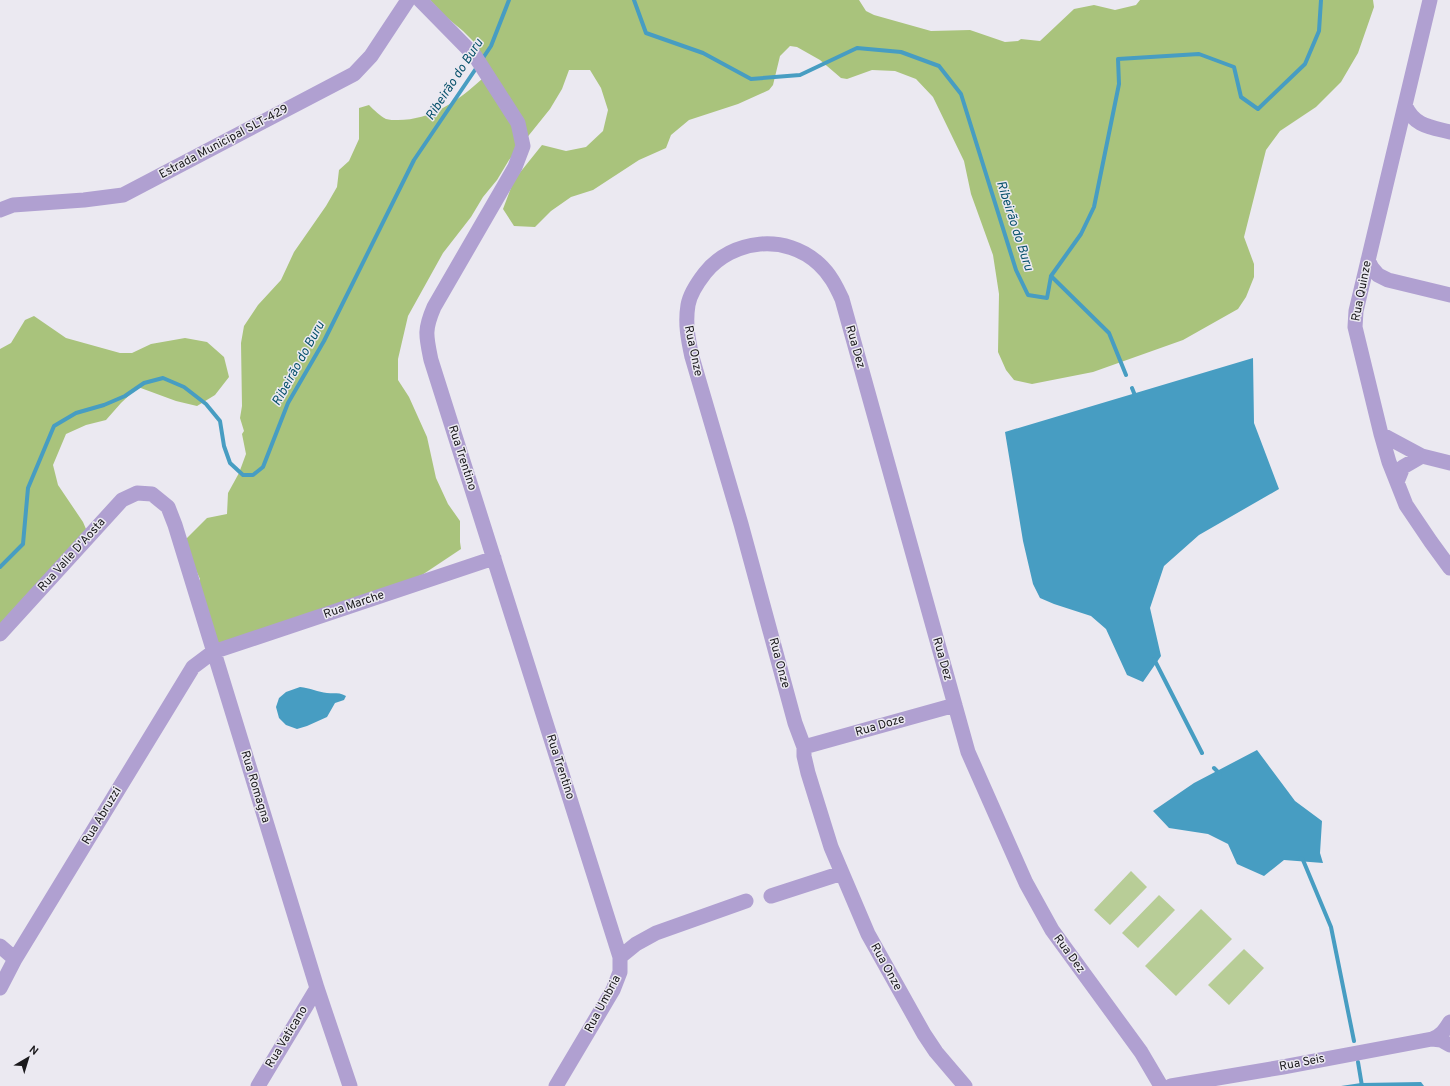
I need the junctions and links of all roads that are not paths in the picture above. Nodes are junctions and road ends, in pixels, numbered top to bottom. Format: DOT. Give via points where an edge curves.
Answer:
graph roads {
  1 [pos="408,0"];
  2 [pos="420,0"];
  3 [pos="1430,0"];
  4 [pos="1405,105"];
  5 [pos="1424,125"];
  6 [pos="1450,132"];
  7 [pos="1396,139"];
  8 [pos="0,210"];
  9 [pos="755,244"];
  10 [pos="1368,260"];
  11 [pos="1388,280"];
  12 [pos="1360,294"];
  13 [pos="1450,295"];
  14 [pos="1381,434"];
  15 [pos="1422,456"];
  16 [pos="1450,462"];
  17 [pos="1397,482"];
  18 [pos="152,494"];
  19 [pos="494,558"];
  20 [pos="1450,568"];
  21 [pos="0,634"];
  22 [pos="213,652"];
  23 [pos="955,705"];
  24 [pos="804,747"];
  25 [pos="842,873"];
  26 [pos="771,896"];
  27 [pos="746,900"];
  28 [pos="0,946"];
  29 [pos="620,957"];
  30 [pos="15,959"];
  31 [pos="0,988"];
  32 [pos="317,988"];
  33 [pos="1450,1022"];
  34 [pos="1432,1039"];
  35 [pos="1450,1040"];
  36 [pos="1450,1045"];
  37 [pos="258,1086"];
  38 [pos="350,1086"];
  39 [pos="556,1086"];
  40 [pos="965,1086"];
  41 [pos="1161,1086"];
  42 [pos="1171,1086"];
  1 -- 8 [label="street, Estrada Municipal SLT-429" via="371,56 354,74 123,195 13,205"];
  2 -- 19 [label="street, Rua Trentino" via="475,56 485,70 518,123 523,146 515,167 434,307 428,321 426,338"];
  3 -- 4 [label="street, Rua Quinze"];
  4 -- 5 [label="street" via="1414,120"];
  4 -- 7 [label="street, Rua Quinze"];
  5 -- 6 [label="street"];
  5 -- 7 [label="street" via="1414,127"];
  7 -- 10 [label="street, Rua Quinze"];
  9 -- 23 [label="street, Rua Dez" via="787,246 809,256 825,270 842,299"];
  9 -- 24 [label="street, Rua Onze" via="718,259 702,277 688,304 687,332"];
  10 -- 11 [label="street" via="1378,275"];
  10 -- 12 [label="street, Rua Quinze"];
  11 -- 12 [label="street" via="1378,281"];
  11 -- 13 [label="street"];
  12 -- 14 [label="street, Rua Quinze" via="1355,327"];
  14 -- 15 [label="street"];
  14 -- 17 [label="street, Rua Quinze"];
  15 -- 16 [label="street"];
  15 -- 17 [label="street" via="1403,467"];
  17 -- 20 [label="street, Rua Quinze" via="1406,505"];
  18 -- 21 [label="street, Rua Valle D'Aosta" via="137,493 122,500"];
  18 -- 22 [label="street, Rua Romagna" via="168,507"];
  19 -- 22 [label="street, Rua Marche"];
  19 -- 29 [label="street, Rua Trentino"];
  22 -- 30 [label="street, Rua Abruzzi" via="193,667"];
  22 -- 32 [label="street, Rua Romagna"];
  23 -- 24 [label="street, Rua Doze"];
  23 -- 41 [label="street, Rua Dez" via="968,752 1026,883 1052,930 1141,1052"];
  24 -- 25 [label="street, Rua Onze" via="808,773 831,847"];
  25 -- 26 [label="street"];
  25 -- 40 [label="street, Rua Onze" via="868,934 924,1034"];
  27 -- 29 [label="street" via="656,933"];
  28 -- 30 [label="street"];
  29 -- 39 [label="street, Rua Umbria" via="620,972 613,990"];
  30 -- 31 [label="street, Rua Abruzzi"];
  32 -- 37 [label="street, Rua Vaticano"];
  32 -- 38 [label="street, Rua Romagna"];
  33 -- 34 [label="street" via="1444,1031"];
  33 -- 35 [label="street"];
  34 -- 36 [label="street"];
  34 -- 42 [label="street, Rua Seis"];
}
